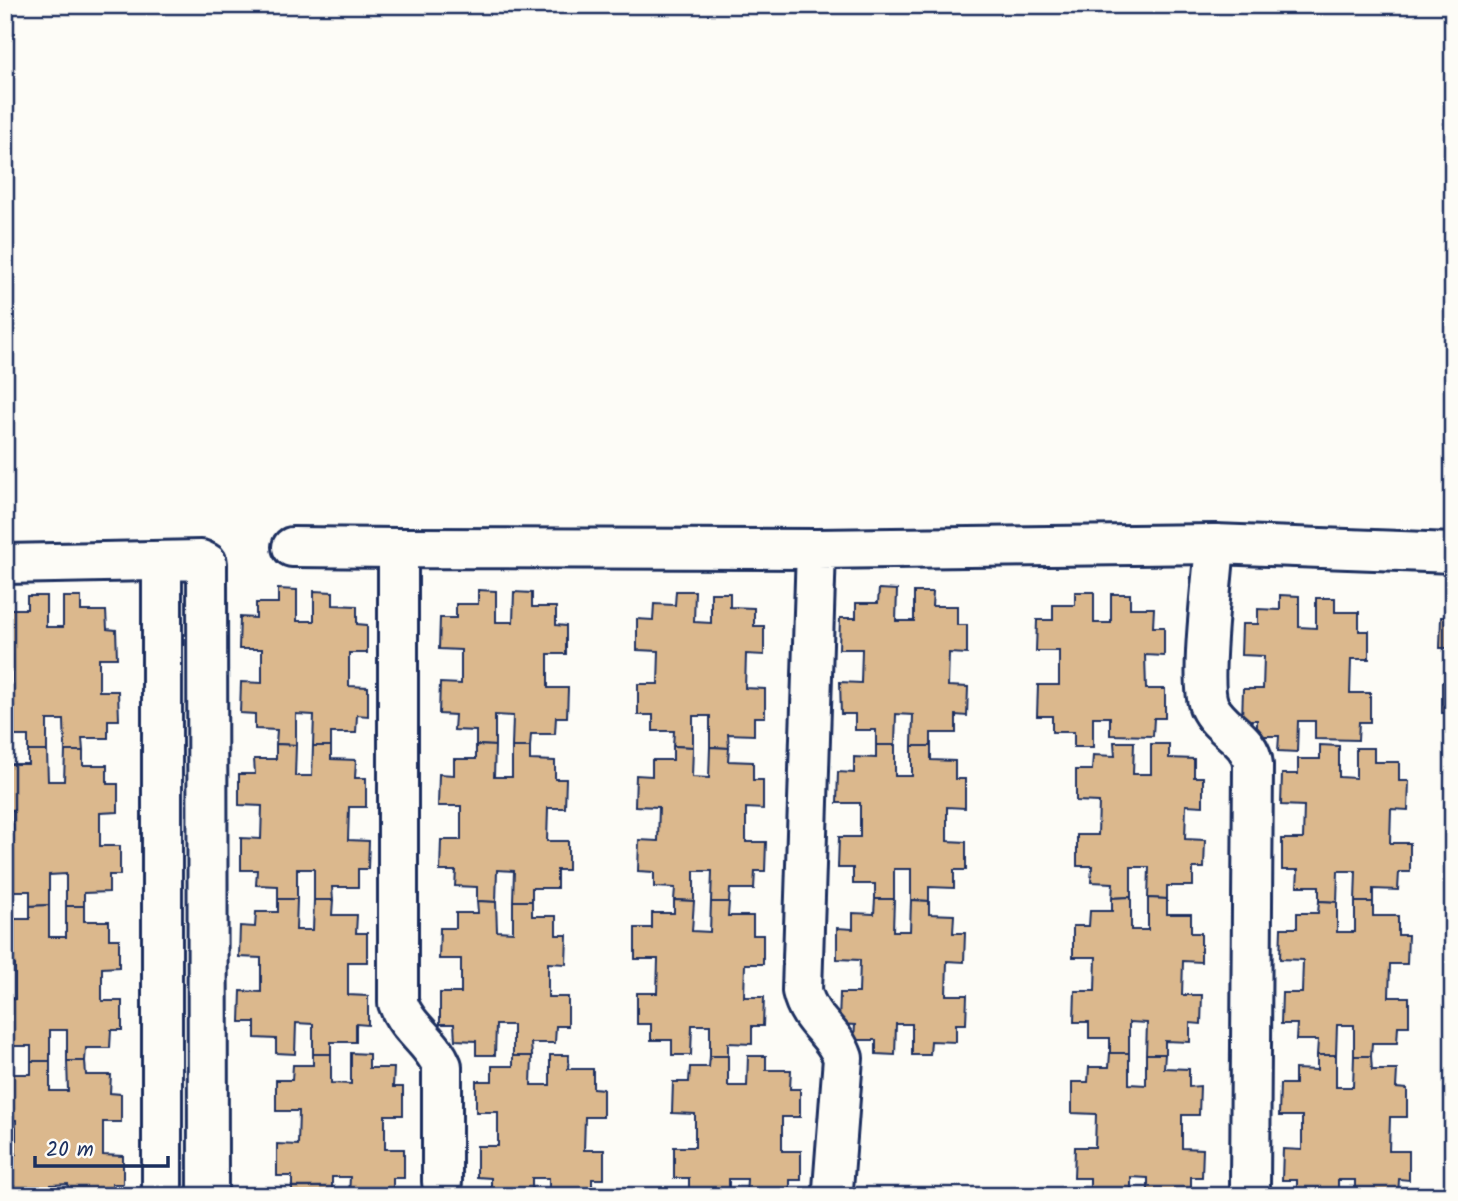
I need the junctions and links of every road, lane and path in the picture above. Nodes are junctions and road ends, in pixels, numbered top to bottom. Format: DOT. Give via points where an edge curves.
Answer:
graph roads {
  1 [pos="1215,544"];
  2 [pos="292,547"];
  3 [pos="398,548"];
  4 [pos="816,549"];
  5 [pos="1453,553"];
  6 [pos="163,561"];
  7 [pos="5,564"];
  8 [pos="442,1182"];
  9 [pos="1250,1187"];
  10 [pos="833,1189"];
  11 [pos="162,1196"];
  12 [pos="208,1196"];
  1 -- 4 [label="street"];
  1 -- 5 [label="street"];
  1 -- 9 [label="street" via="1205,692 1217,720 1245,744 1253,765"];
  2 -- 3 [label="street"];
  3 -- 4 [label="street"];
  3 -- 8 [label="street" via="398,1003 403,1017 436,1051 442,1066"];
  4 -- 10 [label="street" via="802,991 806,1009 839,1046 843,1058"];
  6 -- 7 [label="street"];
  6 -- 11 [label="street"];
  6 -- 12 [label="street" via="201,560 209,570"];
}
